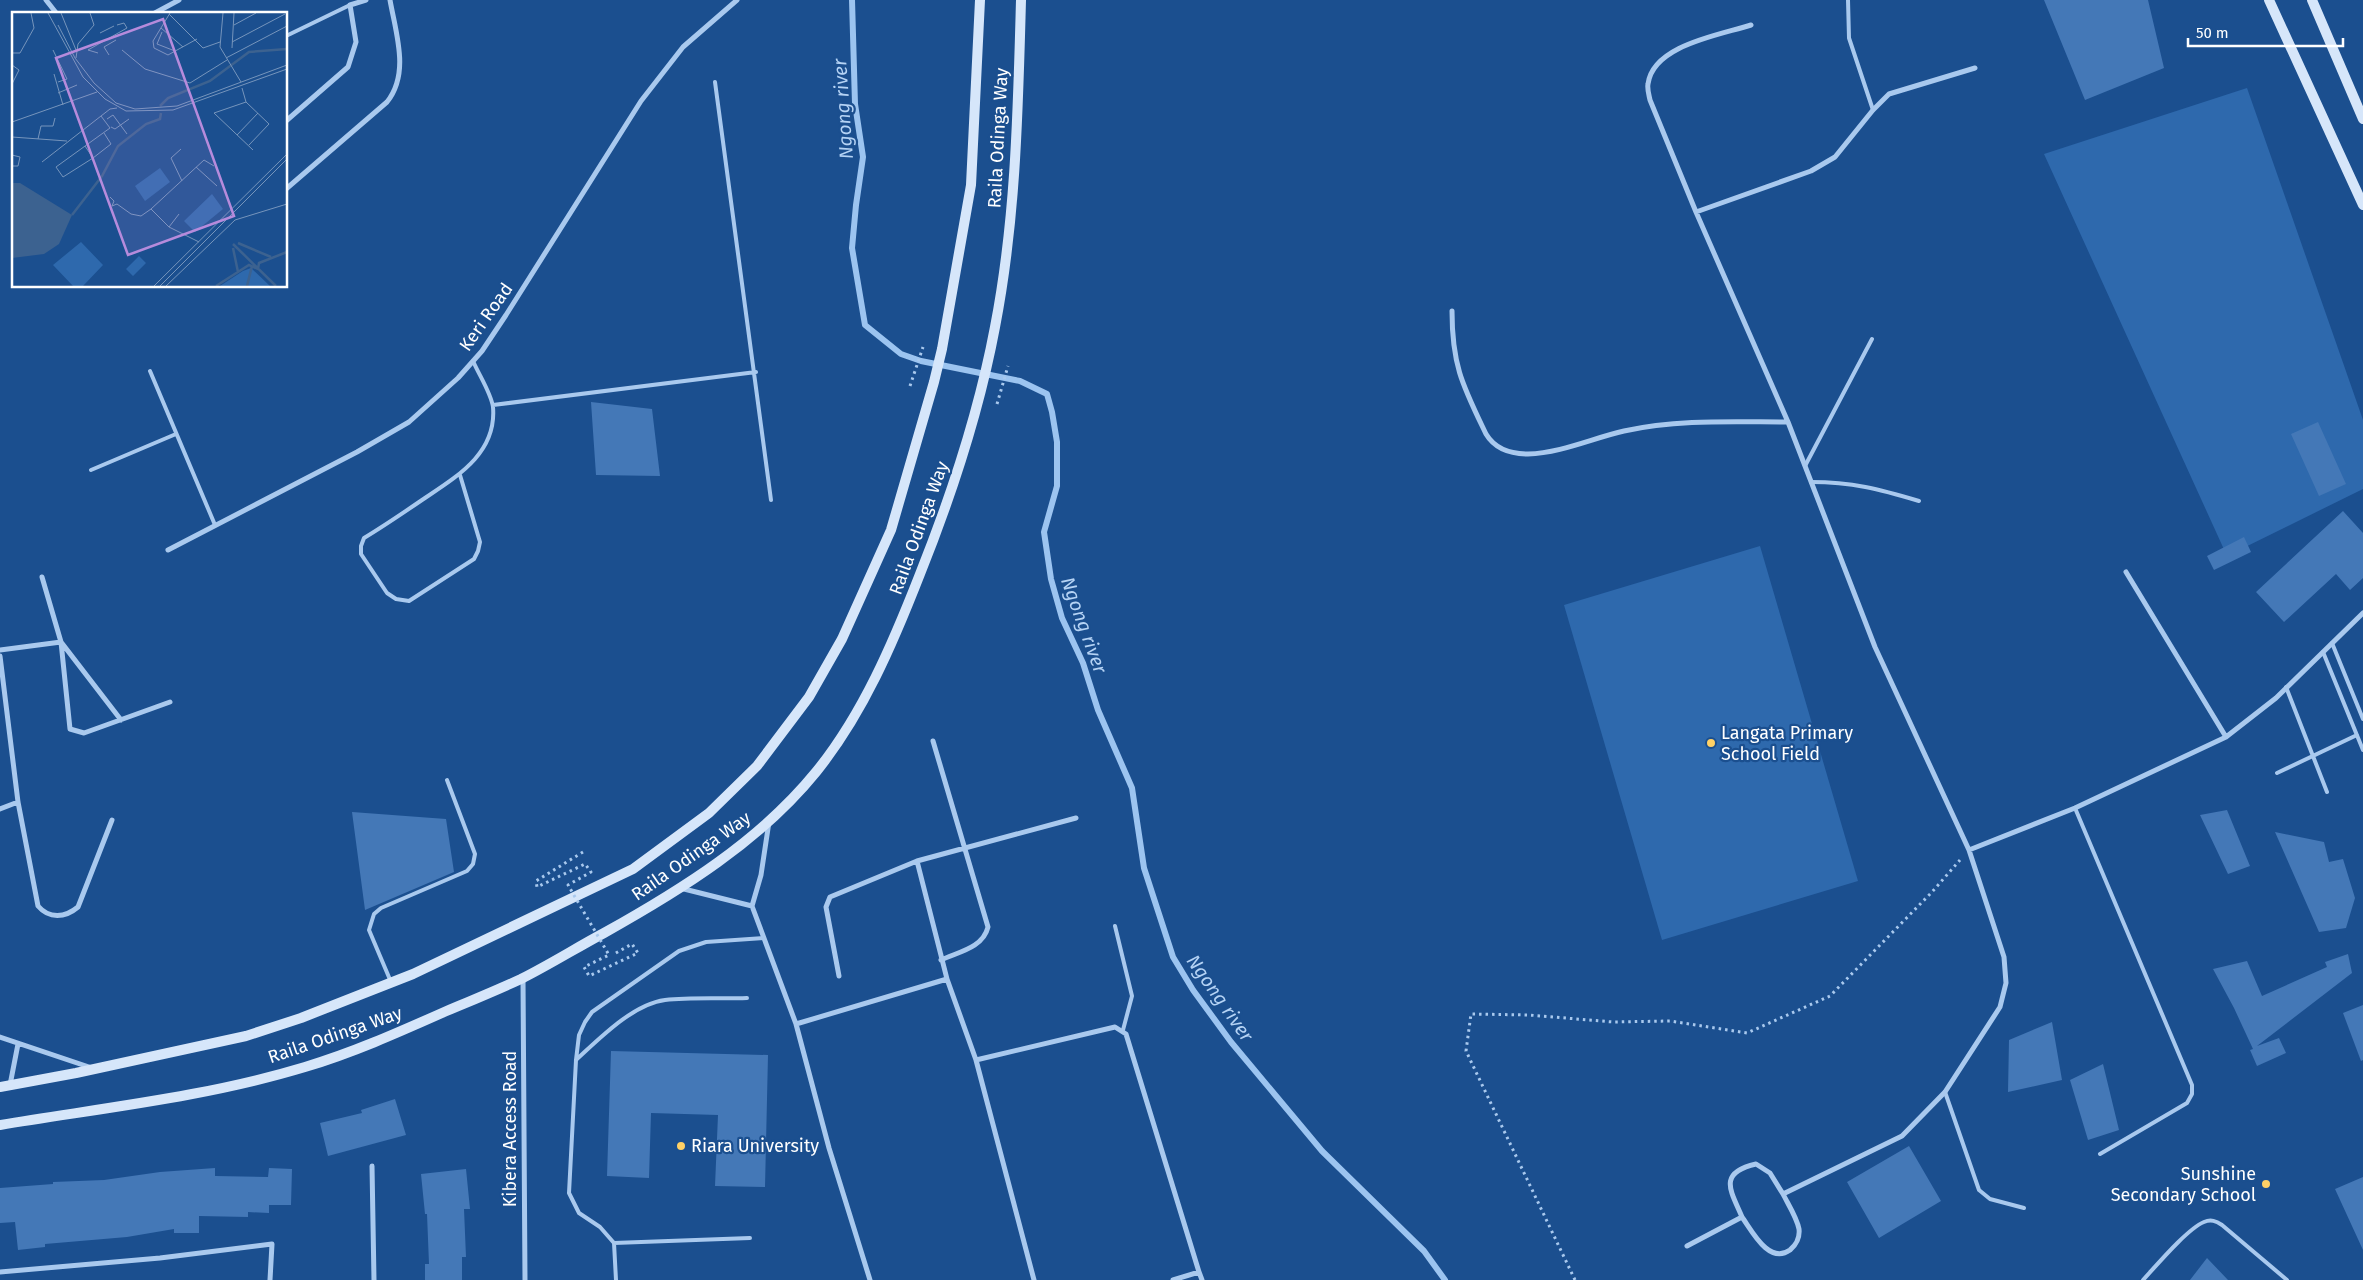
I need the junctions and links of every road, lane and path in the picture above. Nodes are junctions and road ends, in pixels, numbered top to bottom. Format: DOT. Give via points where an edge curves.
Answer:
graph roads {
  1 [pos="46,0"];
  2 [pos="179,0"];
  3 [pos="366,0"];
  4 [pos="390,0"];
  5 [pos="737,0"];
  6 [pos="980,0"];
  7 [pos="1021,0"];
  8 [pos="1848,0"];
  9 [pos="2269,0"];
  10 [pos="2312,0"];
  11 [pos="350,5"];
  12 [pos="55,12"];
  13 [pos="158,12"];
  14 [pos="1751,26"];
  15 [pos="288,35"];
  16 [pos="1975,68"];
  17 [pos="715,82"];
  18 [pos="1873,110"];
  19 [pos="288,119"];
  20 [pos="2363,119"];
  21 [pos="288,187"];
  22 [pos="2363,205"];
  23 [pos="1696,212"];
  24 [pos="1452,311"];
  25 [pos="1872,339"];
  26 [pos="923,348"];
  27 [pos="473,361"];
  28 [pos="1008,366"];
  29 [pos="150,372"];
  30 [pos="756,372"];
  31 [pos="910,386"];
  32 [pos="997,404"];
  33 [pos="492,405"];
  34 [pos="1788,422"];
  35 [pos="176,434"];
  36 [pos="1805,466"];
  37 [pos="91,470"];
  38 [pos="460,475"];
  39 [pos="1811,482"];
  40 [pos="771,500"];
  41 [pos="1918,501"];
  42 [pos="215,525"];
  43 [pos="168,550"];
  44 [pos="2126,572"];
  45 [pos="42,577"];
  46 [pos="2363,613"];
  47 [pos="61,642"];
  48 [pos="2332,643"];
  49 [pos="0,650"];
  50 [pos="2323,652"];
  51 [pos="0,656"];
  52 [pos="2286,687"];
  53 [pos="170,702"];
  54 [pos="2363,719"];
  55 [pos="121,720"];
  56 [pos="2357,735"];
  57 [pos="2226,737"];
  58 [pos="933,742"];
  59 [pos="2363,750"];
  60 [pos="2312,755"];
  61 [pos="2277,773"];
  62 [pos="447,780"];
  63 [pos="2327,792"];
  64 [pos="18,802"];
  65 [pos="2075,808"];
  66 [pos="0,809"];
  67 [pos="1076,818"];
  68 [pos="112,820"];
  69 [pos="769,822"];
  70 [pos="965,848"];
  71 [pos="1969,850"];
  72 [pos="583,852"];
  73 [pos="917,861"];
  74 [pos="679,888"];
  75 [pos="752,906"];
  76 [pos="1116,926"];
  77 [pos="764,938"];
  78 [pos="614,954"];
  79 [pos="941,960"];
  80 [pos="839,976"];
  81 [pos="523,978"];
  82 [pos="947,979"];
  83 [pos="391,982"];
  84 [pos="747,998"];
  85 [pos="796,1024"];
  86 [pos="1123,1030"];
  87 [pos="0,1037"];
  88 [pos="18,1044"];
  89 [pos="576,1060"];
  90 [pos="976,1060"];
  91 [pos="96,1069"];
  92 [pos="5,1086"];
  93 [pos="1945,1092"];
  94 [pos="0,1125"];
  95 [pos="2100,1154"];
  96 [pos="372,1166"];
  97 [pos="1784,1194"];
  98 [pos="2024,1208"];
  99 [pos="1742,1217"];
  100 [pos="750,1238"];
  101 [pos="614,1242"];
  102 [pos="1687,1246"];
  103 [pos="0,1272"];
  104 [pos="1200,1272"];
  105 [pos="270,1280"];
  106 [pos="374,1280"];
  107 [pos="525,1280"];
  108 [pos="616,1280"];
  109 [pos="870,1280"];
  110 [pos="1034,1280"];
  111 [pos="1173,1280"];
  112 [pos="1202,1280"];
  113 [pos="1575,1280"];
  114 [pos="2143,1280"];
  115 [pos="2287,1280"];
  1 -- 12 [label="street"];
  2 -- 13 [label="street"];
  3 -- 11 [label="street"];
  4 -- 21 [label="street" via="400,61 395,91 387,102"];
  5 -- 27 [label="street, Keri Road" via="684,47 641,100 506,315"];
  6 -- 83 [label="main road, Raila Odinga Way" via="971,184 942,350 891,530 842,639 809,697 757,766 709,813 633,869"];
  7 -- 69 [label="main road, Raila Odinga Way" via="1009,236 996,323 969,438 942,520 895,638 868,691 815,773"];
  8 -- 18 [label="lane" via="1849,38"];
  9 -- 22 [label="main road"];
  10 -- 20 [label="main road"];
  11 -- 15 [label="lane"];
  11 -- 19 [label="street" via="356,42 348,67"];
  14 -- 23 [label="street" via="1674,49 1654,67 1648,84 1650,100"];
  16 -- 18 [label="street" via="1889,94"];
  17 -- 30 [label="lane"];
  18 -- 23 [label="street" via="1835,157 1811,172"];
  23 -- 34 [label="street"];
  24 -- 34 [label="street" via="1452,341 1460,381 1486,434 1499,448 1528,454 1665,424"];
  25 -- 36 [label="lane"];
  26 -- 31 [label="path"];
  27 -- 33 [label="lane"];
  27 -- 42 [label="street, Keri Road" via="409,422 358,452"];
  28 -- 32 [label="path"];
  29 -- 35 [label="lane"];
  30 -- 33 [label="lane"];
  30 -- 40 [label="lane"];
  33 -- 38 [label="lane" via="493,423 488,441 481,454"];
  34 -- 36 [label="street"];
  35 -- 37 [label="lane"];
  35 -- 42 [label="lane"];
  36 -- 39 [label="street"];
  38 -- 38 [label="lane" via="480,542 474,559 410,601 396,600 387,593 361,554 364,538"];
  39 -- 41 [label="lane" via="1863,485"];
  39 -- 71 [label="street" via="1875,647"];
  42 -- 43 [label="street, Keri Road"];
  44 -- 57 [label="street"];
  45 -- 47 [label="street"];
  46 -- 48 [label="street"];
  47 -- 49 [label="street"];
  47 -- 55 [label="street"];
  47 -- 55 [label="street" via="70,730 84,733"];
  48 -- 50 [label="street"];
  48 -- 54 [label="lane"];
  50 -- 52 [label="street"];
  50 -- 56 [label="lane"];
  51 -- 64 [label="street"];
  52 -- 57 [label="street"];
  52 -- 60 [label="lane"];
  53 -- 55 [label="street"];
  56 -- 59 [label="lane"];
  56 -- 60 [label="lane"];
  57 -- 65 [label="street"];
  58 -- 70 [label="street"];
  60 -- 61 [label="lane"];
  60 -- 63 [label="lane"];
  62 -- 83 [label="lane" via="476,854 467,871 381,908 374,914 369,930"];
  64 -- 66 [label="street"];
  64 -- 68 [label="street" via="38,906 50,914 71,914 78,908"];
  65 -- 71 [label="street"];
  65 -- 95 [label="lane" via="2192,1085 2188,1103"];
  67 -- 70 [label="street"];
  69 -- 74 [label="main road, Raila Odinga Way"];
  69 -- 75 [label="street" via="761,875"];
  70 -- 73 [label="street"];
  70 -- 79 [label="street" via="988,927 981,942"];
  71 -- 93 [label="street" via="2004,957 2006,983 2000,1007"];
  71 -- 113 [label="path" via="1830,996 1747,1033 1670,1021 1613,1022 1471,1014 1466,1051"];
  72 -- 78 [label="path, bridge" via="536,881 538,887 585,864 591,872 568,885 609,955 584,967 589,976 638,953 632,944"];
  73 -- 79 [label="street"];
  73 -- 80 [label="street" via="830,897 826,908"];
  74 -- 75 [label="street"];
  74 -- 81 [label="main road, Raila Odinga Way"];
  75 -- 77 [label="street"];
  76 -- 86 [label="lane" via="1132,996"];
  77 -- 85 [label="street"];
  77 -- 89 [label="lane" via="706,942 679,951 592,1012 580,1035"];
  79 -- 82 [label="street"];
  81 -- 94 [label="main road, Raila Odinga Way" via="394,1034 306,1067 165,1100"];
  81 -- 107 [label="street, Kibera Access Road"];
  82 -- 85 [label="street"];
  82 -- 90 [label="street"];
  83 -- 91 [label="main road, Raila Odinga Way" via="246,1036"];
  84 -- 89 [label="lane" via="664,1000 622,1020"];
  85 -- 109 [label="street" via="829,1148"];
  86 -- 90 [label="street" via="1115,1027"];
  86 -- 104 [label="street"];
  87 -- 88 [label="street"];
  88 -- 91 [label="street"];
  88 -- 92 [label="street"];
  89 -- 101 [label="lane" via="569,1193 579,1213 600,1227"];
  90 -- 110 [label="street"];
  91 -- 92 [label="main road, Raila Odinga Way"];
  93 -- 97 [label="street" via="1902,1136"];
  93 -- 98 [label="lane" via="1979,1190 1990,1200"];
  96 -- 106 [label="street"];
  97 -- 99 [label="street" via="1770,1173 1756,1164 1738,1170 1729,1186"];
  97 -- 99 [label="street" via="1799,1228 1798,1239 1786,1253 1774,1253 1764,1247"];
  99 -- 102 [label="street"];
  100 -- 101 [label="lane"];
  101 -- 108 [label="lane"];
  103 -- 105 [label="street" via="272,1244"];
  104 -- 111 [label="street"];
  104 -- 112 [label="street"];
  114 -- 115 [label="lane" via="2169,1251 2203,1222 2213,1220"];
}
